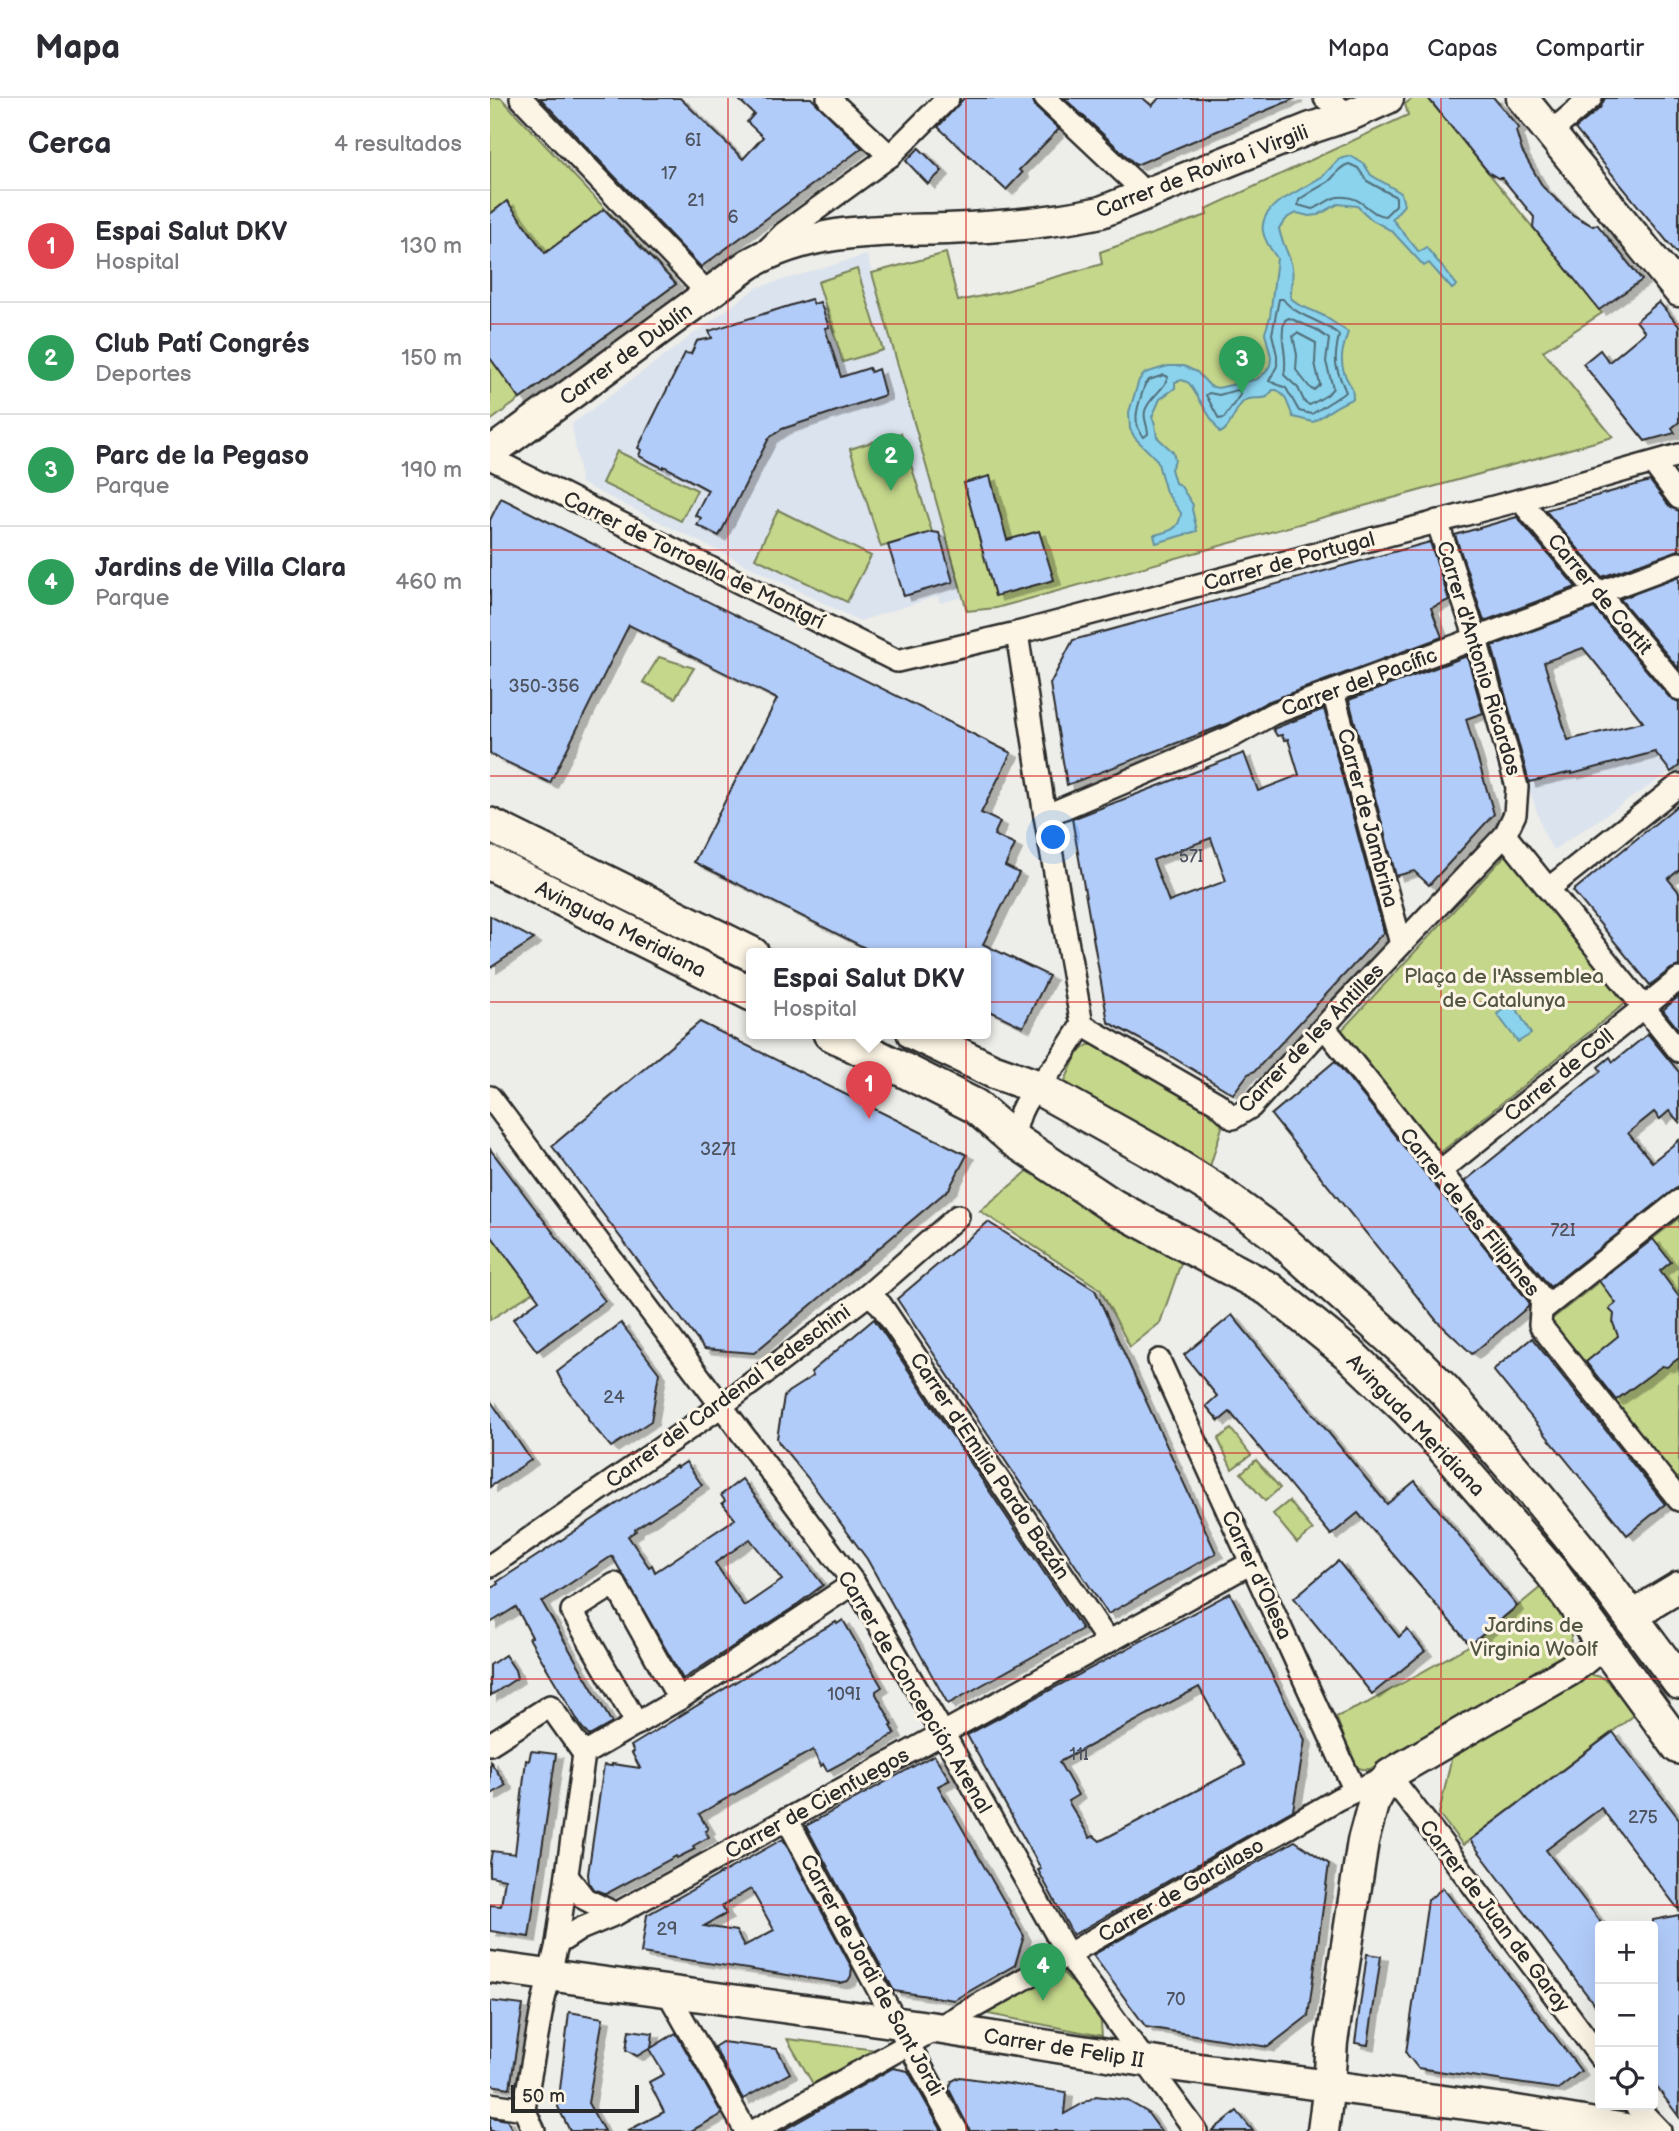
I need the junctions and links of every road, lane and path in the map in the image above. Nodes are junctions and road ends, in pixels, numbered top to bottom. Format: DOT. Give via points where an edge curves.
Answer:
graph roads {
  1 [pos="521,98"];
  2 [pos="828,98"];
  3 [pos="947,98"];
  4 [pos="1045,98"];
  5 [pos="1325,98"];
  6 [pos="1388,98"];
  7 [pos="1522,98"];
  8 [pos="1591,98"];
  9 [pos="1350,116"];
  10 [pos="1551,132"];
  11 [pos="890,156"];
  12 [pos="1145,196"];
  13 [pos="762,256"];
  14 [pos="1679,291"];
  15 [pos="711,292"];
  16 [pos="1679,454"];
  17 [pos="490,456"];
  18 [pos="1653,463"];
  19 [pos="1679,498"];
  20 [pos="1520,500"];
  21 [pos="1437,521"];
  22 [pos="1679,563"];
  23 [pos="1598,592"];
  24 [pos="1017,633"];
  25 [pos="1476,639"];
  26 [pos="897,661"];
  27 [pos="1679,689"];
  28 [pos="1333,692"];
  29 [pos="1679,785"];
  30 [pos="1045,816"];
  31 [pos="490,825"];
  32 [pos="1505,835"];
  33 [pos="490,863"];
  34 [pos="1548,889"];
  35 [pos="1401,944"];
  36 [pos="746,951"];
  37 [pos="1679,979"];
  38 [pos="746,991"];
  39 [pos="1644,1007"];
  40 [pos="1082,1024"];
  41 [pos="1324,1027"];
  42 [pos="842,1039"];
  43 [pos="926,1039"];
  44 [pos="1679,1051"];
  45 [pos="1035,1086"];
  46 [pos="492,1104"];
  47 [pos="1014,1140"];
  48 [pos="1439,1172"];
  49 [pos="1678,1204"];
  50 [pos="958,1216"];
  51 [pos="869,1294"];
  52 [pos="1542,1310"];
  53 [pos="1159,1360"];
  54 [pos="720,1407"];
  55 [pos="1679,1500"];
  56 [pos="1251,1563"];
  57 [pos="490,1566"];
  58 [pos="854,1583"];
  59 [pos="1679,1587"];
  60 [pos="1631,1619"];
  61 [pos="1107,1640"];
  62 [pos="1603,1643"];
  63 [pos="1679,1682"];
  64 [pos="679,1699"];
  65 [pos="637,1724"];
  66 [pos="943,1733"];
  67 [pos="490,1744"];
  68 [pos="1679,1747"];
  69 [pos="584,1754"];
  70 [pos="1389,1775"];
  71 [pos="1355,1791"];
  72 [pos="787,1819"];
  73 [pos="567,1876"];
  74 [pos="616,1914"];
  75 [pos="557,1944"];
  76 [pos="1068,1955"];
  77 [pos="490,1967"];
  78 [pos="550,1975"];
  79 [pos="667,1991"];
  80 [pos="936,2028"];
  81 [pos="902,2033"];
  82 [pos="1595,2050"];
  83 [pos="1144,2061"];
  84 [pos="1329,2085"];
  85 [pos="490,2104"];
  86 [pos="524,2109"];
  87 [pos="1640,2110"];
  88 [pos="534,2131"];
  89 [pos="746,2131"];
  90 [pos="754,2131"];
  91 [pos="957,2131"];
  92 [pos="1196,2131"];
  93 [pos="1323,2131"];
  94 [pos="1638,2131"];
  95 [pos="1660,2131"];
  1 -- 15 [label="street"];
  2 -- 11 [label="street"];
  3 -- 11 [label="street"];
  4 -- 12 [label="street"];
  5 -- 9 [label="street"];
  6 -- 9 [label="main road, Carrer de Rovira i Virgili"];
  7 -- 10 [label="main road"];
  8 -- 10 [label="street"];
  9 -- 12 [label="main road, Carrer de Rovira i Virgili"];
  10 -- 14 [label="main road"];
  11 -- 13 [label="street" via="784,233"];
  12 -- 13 [label="main road, Carrer de Rovira i Virgili" via="1071,219 841,234"];
  13 -- 15 [label="main road, Carrer de Dublín"];
  15 -- 17 [label="main road, Carrer de Dublín"];
  16 -- 18 [label="street, Carrer de Portugal"];
  17 -- 26 [label="street, Carrer de Torroella de Montgrí"];
  18 -- 19 [label="street"];
  18 -- 20 [label="street, Carrer de Portugal"];
  20 -- 21 [label="street, Carrer de Portugal"];
  20 -- 23 [label="street, Carrer de Cortit"];
  21 -- 24 [label="street, Carrer de Portugal"];
  21 -- 25 [label="street, Carrer d'Antonio Ricardos"];
  22 -- 23 [label="street, Carrer del Pacífic"];
  23 -- 25 [label="street, Carrer del Pacífic"];
  23 -- 27 [label="street, Carrer de Cortit"];
  24 -- 26 [label="street, Carrer de Portugal"];
  24 -- 30 [label="street"];
  25 -- 28 [label="street, Carrer del Pacífic"];
  25 -- 32 [label="street, Carrer d'Antonio Ricardos" via="1517,787 1515,814"];
  28 -- 30 [label="street, Carrer del Pacífic" via="1272,714 1233,736"];
  28 -- 35 [label="street, Carrer de Jambrina"];
  29 -- 34 [label="street"];
  30 -- 40 [label="street"];
  31 -- 36 [label="main road, Avinguda Meridiana"];
  32 -- 34 [label="street"];
  32 -- 35 [label="street, Carrer de les Antilles"];
  33 -- 38 [label="main road, Avinguda Meridiana"];
  34 -- 39 [label="street"];
  35 -- 41 [label="street, Carrer de les Antilles"];
  37 -- 39 [label="street, Carrer de Coll"];
  39 -- 44 [label="street"];
  39 -- 48 [label="street, Carrer de Coll"];
  40 -- 41 [label="street, Carrer de les Antilles" via="1217,1103 1233,1118 1251,1107"];
  40 -- 45 [label="street"];
  41 -- 48 [label="street, Carrer de les Filipines"];
  42 -- 47 [label="main road, Avinguda Meridiana" via="975,1106"];
  43 -- 45 [label="main road, Avinguda Meridiana"];
  45 -- 47 [label="street" via="1016,1120"];
  45 -- 60 [label="main road, Avinguda Meridiana" via="1183,1170 1275,1234 1446,1391 1535,1493"];
  46 -- 54 [label="street, Carrer de Concepción Arenal"];
  47 -- 62 [label="main road, Avinguda Meridiana" via="1113,1206 1269,1289 1348,1353 1476,1484 1552,1573"];
  48 -- 52 [label="street, Carrer de les Filipines" via="1542,1298"];
  49 -- 52 [label="street"];
  50 -- 51 [label="street, Carrer del Cardenal Tedeschini"];
  51 -- 54 [label="street, Carrer del Cardenal Tedeschini"];
  51 -- 61 [label="street, Carrer d'Emilia Pardo Bazán" via="881,1305"];
  52 -- 55 [label="street, Carrer de les Filipines" via="1540,1325"];
  53 -- 56 [label="street, Carrer d'Olesa"];
  54 -- 57 [label="street, Carrer del Cardenal Tedeschini"];
  54 -- 58 [label="street, Carrer de Concepción Arenal"];
  56 -- 61 [label="street, Carrer de Cienfuegos"];
  56 -- 71 [label="street, Carrer d'Olesa"];
  58 -- 64 [label="street"];
  58 -- 66 [label="street, Carrer de Concepción Arenal"];
  59 -- 60 [label="main road"];
  60 -- 62 [label="main road"];
  60 -- 63 [label="main road, Avinguda Meridiana"];
  61 -- 66 [label="street, Carrer de Cienfuegos"];
  62 -- 68 [label="main road, Avinguda Meridiana"];
  62 -- 70 [label="main road, Carrer de Garcilaso" via="1570,1670"];
  64 -- 65 [label="street"];
  64 -- 65 [label="street" via="615,1584 572,1611"];
  65 -- 69 [label="street"];
  66 -- 72 [label="street, Carrer de Cienfuegos"];
  66 -- 76 [label="street, Carrer de Concepción Arenal"];
  67 -- 69 [label="street" via="550,1706"];
  69 -- 73 [label="street"];
  70 -- 71 [label="street, Carrer de Garcilaso"];
  70 -- 82 [label="street, Carrer de Juan de Garay"];
  70 -- 84 [label="main road" via="1365,1830"];
  71 -- 76 [label="street, Carrer de Garcilaso"];
  72 -- 74 [label="street, Carrer de Cienfuegos"];
  72 -- 81 [label="street, Carrer de Jordi de Sant Jordi"];
  73 -- 74 [label="street" via="585,1899"];
  73 -- 75 [label="street"];
  74 -- 75 [label="street, Carrer de Cienfuegos"];
  75 -- 78 [label="street"];
  76 -- 80 [label="street, Carrer de Garcilaso"];
  76 -- 83 [label="street, Carrer de Concepción Arenal"];
  77 -- 78 [label="main road, Carrer de Felip II"];
  78 -- 79 [label="main road, Carrer de Felip II"];
  78 -- 86 [label="street"];
  79 -- 81 [label="main road, Carrer de Felip II"];
  79 -- 89 [label="street"];
  80 -- 81 [label="main road, Carrer de Felip II"];
  80 -- 83 [label="main road, Carrer de Felip II"];
  81 -- 90 [label="street"];
  81 -- 91 [label="street, Carrer de Jordi de Sant Jordi"];
  83 -- 84 [label="main road, Carrer de Felip II"];
  83 -- 92 [label="street, Carrer de Concepción Arenal"];
  84 -- 93 [label="main road"];
  84 -- 94 [label="main road, Carrer de Felip II"];
  85 -- 86 [label="street"];
  86 -- 88 [label="street"];
  87 -- 95 [label="street"];
}
